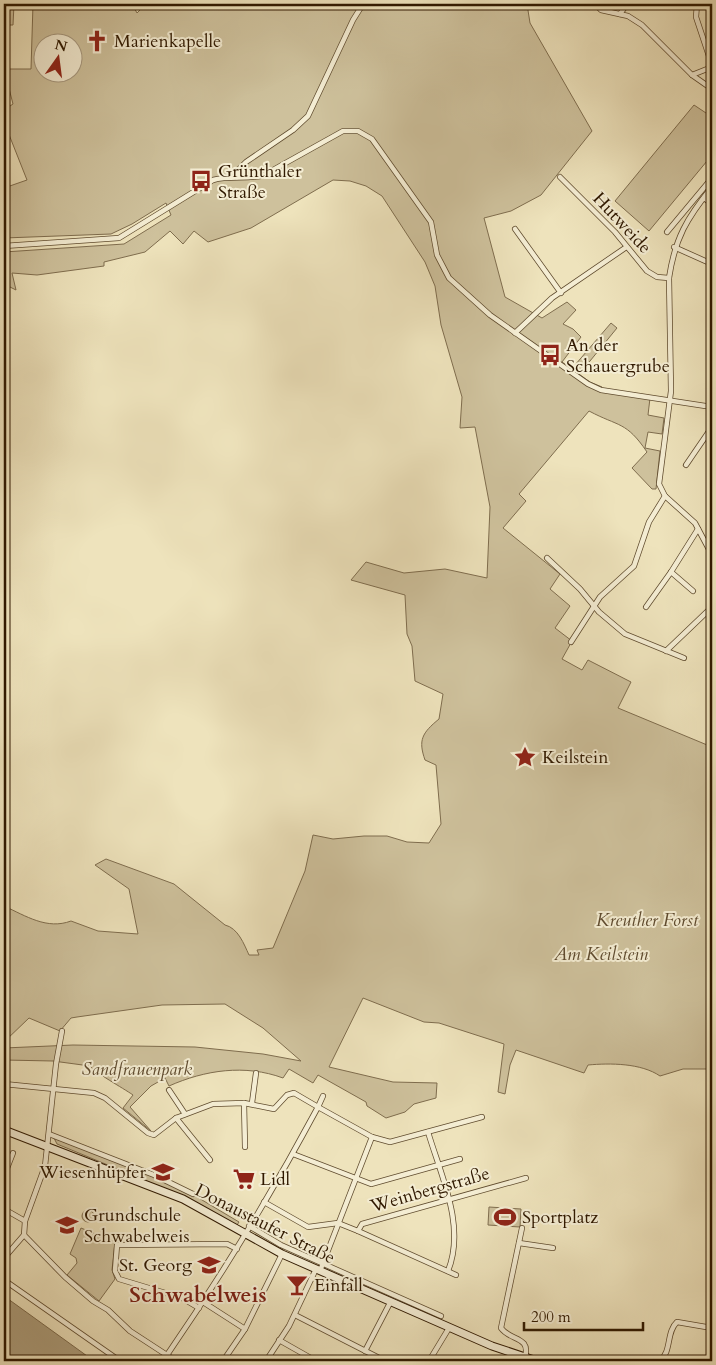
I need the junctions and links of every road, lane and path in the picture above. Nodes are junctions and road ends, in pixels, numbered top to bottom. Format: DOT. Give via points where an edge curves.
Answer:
graph roads {
  1 [pos="363,4"];
  2 [pos="596,4"];
  3 [pos="627,4"];
  4 [pos="697,4"];
  5 [pos="620,14"];
  6 [pos="712,66"];
  7 [pos="692,75"];
  8 [pos="712,90"];
  9 [pos="238,177"];
  10 [pos="560,177"];
  11 [pos="712,178"];
  12 [pos="712,187"];
  13 [pos="704,198"];
  14 [pos="712,204"];
  15 [pos="514,229"];
  16 [pos="667,232"];
  17 [pos="4,246"];
  18 [pos="674,247"];
  19 [pos="625,248"];
  20 [pos="712,264"];
  21 [pos="669,278"];
  22 [pos="561,293"];
  23 [pos="515,333"];
  24 [pos="671,400"];
  25 [pos="712,407"];
  26 [pos="712,427"];
  27 [pos="686,465"];
  28 [pos="664,496"];
  29 [pos="698,529"];
  30 [pos="712,554"];
  31 [pos="547,558"];
  32 [pos="671,572"];
  33 [pos="693,591"];
  34 [pos="593,605"];
  35 [pos="646,606"];
  36 [pos="712,607"];
  37 [pos="571,642"];
  38 [pos="666,651"];
  39 [pos="684,658"];
  40 [pos="62,1031"];
  41 [pos="256,1073"];
  42 [pos="4,1084"];
  43 [pos="54,1089"];
  44 [pos="169,1090"];
  45 [pos="323,1096"];
  46 [pos="244,1103"];
  47 [pos="252,1103"];
  48 [pos="318,1107"];
  49 [pos="185,1114"];
  50 [pos="482,1117"];
  51 [pos="176,1118"];
  52 [pos="4,1130"];
  53 [pos="428,1132"];
  54 [pos="50,1134"];
  55 [pos="372,1137"];
  56 [pos="48,1146"];
  57 [pos="245,1147"];
  58 [pos="13,1153"];
  59 [pos="293,1154"];
  60 [pos="460,1158"];
  61 [pos="210,1160"];
  62 [pos="438,1165"];
  63 [pos="4,1176"];
  64 [pos="526,1178"];
  65 [pos="355,1179"];
  66 [pos="193,1194"];
  67 [pos="448,1199"];
  68 [pos="264,1202"];
  69 [pos="4,1209"];
  70 [pos="25,1221"];
  71 [pos="338,1223"];
  72 [pos="249,1226"];
  73 [pos="522,1228"];
  74 [pos="358,1231"];
  75 [pos="245,1234"];
  76 [pos="24,1235"];
  77 [pos="519,1243"];
  78 [pos="237,1248"];
  79 [pos="553,1248"];
  80 [pos="282,1254"];
  81 [pos="4,1258"];
  82 [pos="319,1268"];
  83 [pos="448,1271"];
  84 [pos="456,1274"];
  85 [pos="4,1280"];
  86 [pos="391,1301"];
  87 [pos="203,1302"];
  88 [pos="199,1308"];
  89 [pos="295,1314"];
  90 [pos="441,1316"];
  91 [pos="449,1328"];
  92 [pos="712,1328"];
  93 [pos="245,1329"];
  94 [pos="280,1340"];
  95 [pos="365,1351"];
  96 [pos="166,1355"];
  97 [pos="525,1357"];
  98 [pos="120,1361"];
  99 [pos="176,1361"];
  100 [pos="223,1361"];
  101 [pos="266,1361"];
  102 [pos="316,1361"];
  103 [pos="385,1361"];
  104 [pos="429,1361"];
  105 [pos="537,1361"];
  106 [pos="660,1361"];
  1 -- 9 [label="street" via="308,116 246,162"];
  2 -- 5 [label="street" via="601,10"];
  3 -- 5 [label="street"];
  4 -- 6 [label="street" via="696,17"];
  5 -- 7 [label="street" via="642,25"];
  6 -- 7 [label="street"];
  7 -- 8 [label="street"];
  9 -- 17 [label="street" via="224,176 213,180 119,238"];
  9 -- 23 [label="street" via="264,175 343,131 366,134 431,222 437,255 449,278 470,300"];
  10 -- 19 [label="street, Hutweide" via="615,232"];
  11 -- 16 [label="street"];
  12 -- 13 [label="street"];
  13 -- 14 [label="street"];
  13 -- 18 [label="street" via="684,225"];
  15 -- 22 [label="street"];
  18 -- 20 [label="street"];
  18 -- 21 [label="street"];
  19 -- 21 [label="street, Hutweide" via="647,271"];
  19 -- 22 [label="street"];
  21 -- 24 [label="street"];
  22 -- 23 [label="street"];
  23 -- 24 [label="street" via="601,390"];
  24 -- 25 [label="street"];
  24 -- 28 [label="street" via="659,484"];
  26 -- 27 [label="street"];
  28 -- 29 [label="street" via="690,517"];
  28 -- 34 [label="street" via="649,522 634,566"];
  29 -- 30 [label="street"];
  29 -- 32 [label="street"];
  31 -- 34 [label="street"];
  32 -- 33 [label="street"];
  32 -- 35 [label="street"];
  34 -- 37 [label="street"];
  34 -- 38 [label="street" via="626,634"];
  36 -- 38 [label="street"];
  38 -- 39 [label="street"];
  40 -- 43 [label="street"];
  41 -- 47 [label="street"];
  42 -- 43 [label="street"];
  43 -- 51 [label="street" via="100,1095 151,1135 157,1134"];
  43 -- 54 [label="street"];
  44 -- 49 [label="street"];
  45 -- 48 [label="street"];
  46 -- 47 [label="street"];
  46 -- 49 [label="street" via="213,1104"];
  46 -- 57 [label="street"];
  47 -- 48 [label="street" via="274,1109 287,1095 294,1093"];
  48 -- 55 [label="street"];
  48 -- 59 [label="street"];
  49 -- 51 [label="street"];
  50 -- 53 [label="street"];
  51 -- 61 [label="street"];
  52 -- 56 [label="main road, Donaustaufer Straße"];
  53 -- 55 [label="street" via="390,1142"];
  53 -- 62 [label="street"];
  54 -- 56 [label="street"];
  54 -- 66 [label="street, Donaustaufer Straße"];
  55 -- 65 [label="street"];
  56 -- 70 [label="street" via="45,1166"];
  56 -- 75 [label="main road, Donaustaufer Straße" via="192,1203"];
  58 -- 63 [label="street"];
  59 -- 65 [label="street"];
  59 -- 68 [label="street"];
  60 -- 62 [label="street"];
  62 -- 65 [label="street" via="374,1184"];
  62 -- 67 [label="street"];
  64 -- 67 [label="street, Weinbergstraße"];
  65 -- 71 [label="street"];
  67 -- 74 [label="street, Weinbergstraße" via="362,1224"];
  67 -- 83 [label="street" via="456,1233"];
  68 -- 71 [label="street, Weinbergstraße" via="308,1227"];
  68 -- 72 [label="street"];
  69 -- 70 [label="street"];
  70 -- 76 [label="street"];
  71 -- 74 [label="street, Weinbergstraße"];
  71 -- 82 [label="street"];
  72 -- 75 [label="street"];
  72 -- 82 [label="street, Donaustaufer Straße"];
  73 -- 77 [label="street"];
  74 -- 83 [label="street"];
  75 -- 78 [label="street"];
  75 -- 80 [label="main road, Donaustaufer Straße"];
  76 -- 81 [label="street"];
  76 -- 96 [label="street" via="92,1301"];
  77 -- 79 [label="street"];
  77 -- 97 [label="street" via="501,1328 524,1342 527,1348"];
  78 -- 87 [label="street"];
  78 -- 88 [label="street" via="227,1244 117,1244 115,1271 119,1279 182,1298"];
  80 -- 82 [label="main road, Donaustaufer Straße"];
  80 -- 93 [label="street"];
  82 -- 86 [label="main road, Donaustaufer Straße"];
  82 -- 89 [label="street"];
  82 -- 90 [label="street, Donaustaufer Straße"];
  83 -- 84 [label="street"];
  85 -- 98 [label="street"];
  86 -- 91 [label="main road, Donaustaufer Straße"];
  86 -- 95 [label="street"];
  87 -- 88 [label="street"];
  87 -- 93 [label="street"];
  88 -- 96 [label="street"];
  89 -- 94 [label="street"];
  89 -- 95 [label="street"];
  91 -- 97 [label="main road, Donaustaufer Straße"];
  91 -- 104 [label="street"];
  92 -- 106 [label="street" via="677,1322 666,1354"];
  93 -- 100 [label="street"];
  94 -- 101 [label="street"];
  94 -- 102 [label="street"];
  95 -- 103 [label="street"];
  96 -- 99 [label="street"];
  97 -- 105 [label="main road, Donaustaufer Straße"];
}
